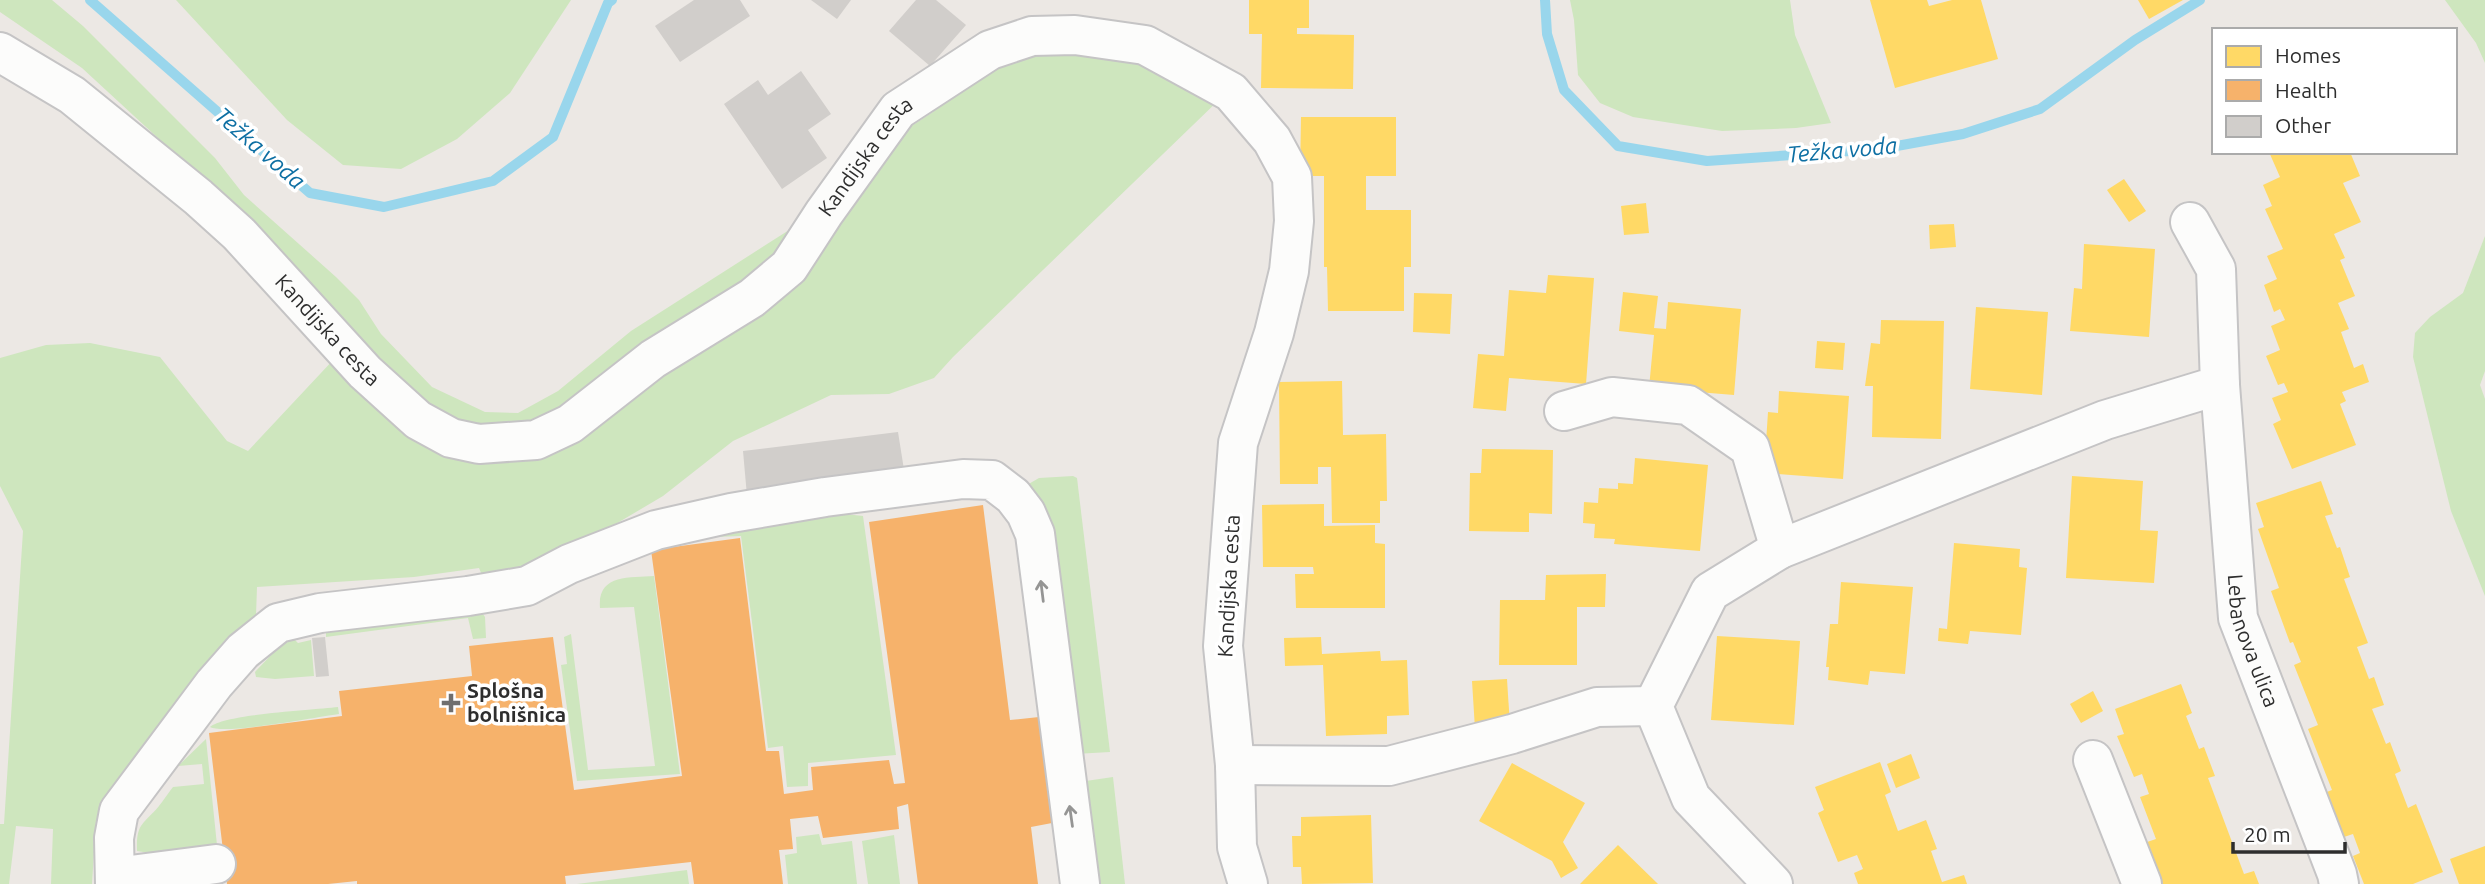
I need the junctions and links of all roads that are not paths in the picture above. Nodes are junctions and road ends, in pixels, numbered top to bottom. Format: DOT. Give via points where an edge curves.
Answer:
graph roads {
  1 [pos="0,52"];
  2 [pos="2190,222"];
  3 [pos="2220,385"];
  4 [pos="1564,411"];
  5 [pos="1780,549"];
  6 [pos="1653,706"];
  7 [pos="2093,760"];
  8 [pos="1235,765"];
  9 [pos="216,864"];
  10 [pos="115,881"];
  11 [pos="1080,884"];
  12 [pos="1248,884"];
  13 [pos="1773,884"];
  14 [pos="2142,884"];
  15 [pos="2339,884"];
  1 -- 8 [label="street, Kandijska cesta" via="72,95 198,197 239,234 365,372 418,420 451,438 479,444 536,440 570,424 653,359 752,298 789,267 898,110 990,50 1032,36 1075,35 1145,45 1185,66 1231,93 1272,140 1292,177 1289,271 1238,443 1223,646"];
  2 -- 3 [label="street, Lebanova ulica" via="2216,269"];
  3 -- 5 [label="street" via="2105,420"];
  3 -- 15 [label="street, Lebanova ulica" via="2238,618"];
  4 -- 5 [label="street" via="1612,397 1688,405 1750,448"];
  5 -- 6 [label="street" via="1710,592"];
  6 -- 8 [label="street" via="1597,707 1389,766"];
  6 -- 13 [label="street" via="1691,797"];
  7 -- 14 [label="street"];
  8 -- 12 [label="street, Kandijska cesta" via="1237,847"];
  9 -- 10 [label="street"];
  11 -- 10 [label="street, one-way" via="1035,534 1013,496 992,480 963,479 825,497 656,530 527,586 320,613 278,623 214,684 120,811 114,838"];
}
